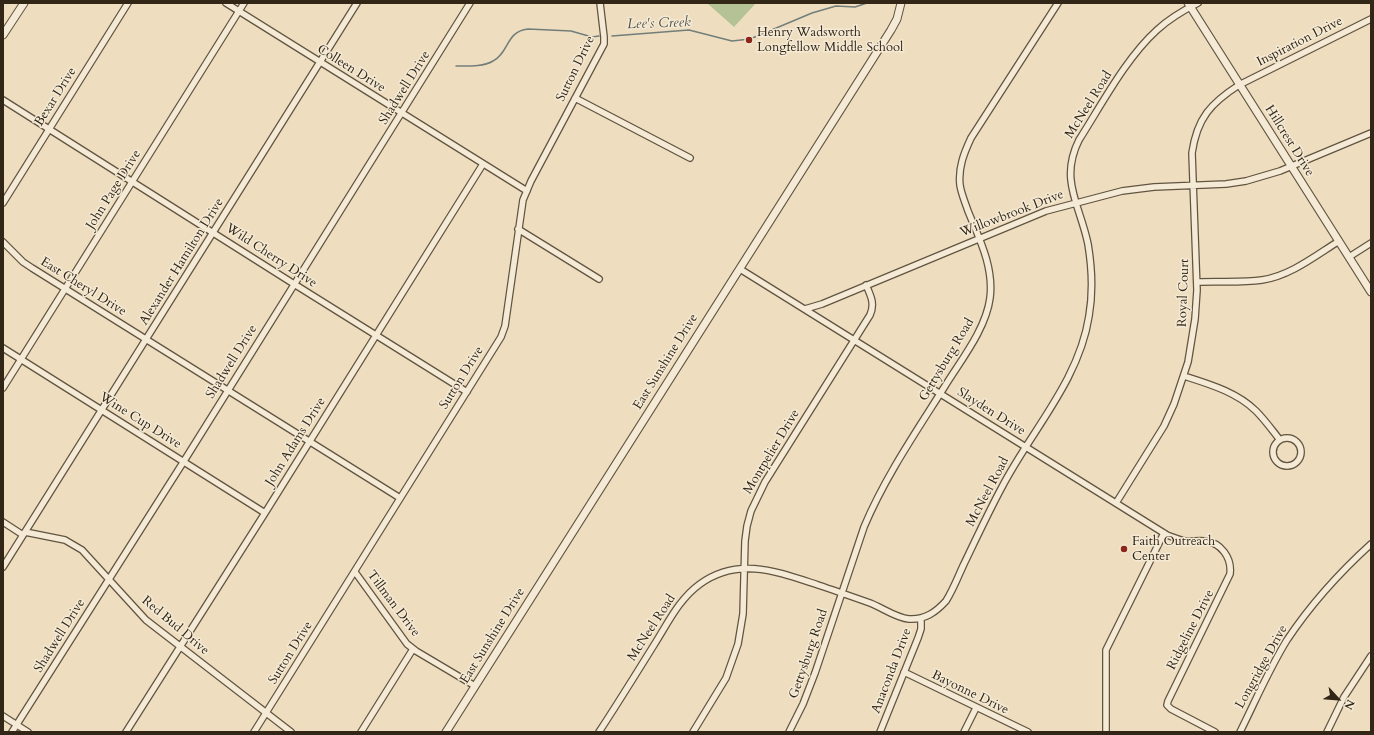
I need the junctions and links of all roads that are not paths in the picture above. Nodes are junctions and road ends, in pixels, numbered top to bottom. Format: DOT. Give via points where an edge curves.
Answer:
graph roads {
  1 [pos="24,3"];
  2 [pos="128,3"];
  3 [pos="226,3"];
  4 [pos="244,3"];
  5 [pos="357,3"];
  6 [pos="470,3"];
  7 [pos="600,3"];
  8 [pos="901,3"];
  9 [pos="1058,3"];
  10 [pos="1198,3"];
  11 [pos="1189,5"];
  12 [pos="239,12"];
  13 [pos="1371,19"];
  14 [pos="3,36"];
  15 [pos="320,62"];
  16 [pos="1239,85"];
  17 [pos="575,98"];
  18 [pos="3,100"];
  19 [pos="402,113"];
  20 [pos="48,130"];
  21 [pos="1371,133"];
  22 [pos="690,158"];
  23 [pos="483,164"];
  24 [pos="1291,167"];
  25 [pos="132,182"];
  26 [pos="1194,186"];
  27 [pos="527,190"];
  28 [pos="1076,202"];
  29 [pos="3,203"];
  30 [pos="518,229"];
  31 [pos="213,232"];
  32 [pos="978,238"];
  33 [pos="1339,241"];
  34 [pos="3,242"];
  35 [pos="1371,243"];
  36 [pos="1349,257"];
  37 [pos="740,269"];
  38 [pos="599,279"];
  39 [pos="1197,282"];
  40 [pos="294,284"];
  41 [pos="866,285"];
  42 [pos="65,289"];
  43 [pos="1371,292"];
  44 [pos="805,309"];
  45 [pos="376,335"];
  46 [pos="146,340"];
  47 [pos="854,340"];
  48 [pos="3,348"];
  49 [pos="21,360"];
  50 [pos="1184,376"];
  51 [pos="3,388"];
  52 [pos="227,391"];
  53 [pos="467,392"];
  54 [pos="940,394"];
  55 [pos="102,410"];
  56 [pos="1280,440"];
  57 [pos="310,441"];
  58 [pos="1026,447"];
  59 [pos="184,461"];
  60 [pos="400,498"];
  61 [pos="1116,503"];
  62 [pos="265,513"];
  63 [pos="3,522"];
  64 [pos="24,533"];
  65 [pos="1164,533"];
  66 [pos="1371,544"];
  67 [pos="1230,564"];
  68 [pos="3,567"];
  69 [pos="744,568"];
  70 [pos="355,572"];
  71 [pos="109,580"];
  72 [pos="841,593"];
  73 [pos="921,618"];
  74 [pos="180,646"];
  75 [pos="413,649"];
  76 [pos="1371,656"];
  77 [pos="904,672"];
  78 [pos="475,686"];
  79 [pos="976,708"];
  80 [pos="266,713"];
  81 [pos="3,716"];
  82 [pos="16,725"];
  83 [pos="12,732"];
  84 [pos="28,732"];
  85 [pos="126,732"];
  86 [pos="254,732"];
  87 [pos="291,732"];
  88 [pos="361,732"];
  89 [pos="446,732"];
  90 [pos="600,732"];
  91 [pos="693,732"];
  92 [pos="789,732"];
  93 [pos="880,732"];
  94 [pos="964,732"];
  95 [pos="1028,732"];
  96 [pos="1106,732"];
  97 [pos="1215,732"];
  98 [pos="1240,732"];
  99 [pos="1327,732"];
  1 -- 14 [label="street"];
  2 -- 20 [label="street, Bexar Drive"];
  3 -- 12 [label="street, Colleen Drive"];
  4 -- 12 [label="street, John Page Drive"];
  5 -- 15 [label="street, Alexander Hamilton Drive"];
  6 -- 19 [label="street, Shadwell Drive"];
  7 -- 17 [label="street, Sutton Drive" via="604,44"];
  8 -- 37 [label="street, East Sunshine Drive" via="891,30"];
  9 -- 32 [label="street, Gettysburg Road" via="965,153 960,186"];
  10 -- 11 [label="street, McNeel Road"];
  11 -- 16 [label="street, Hillcrest Drive"];
  11 -- 28 [label="street, McNeel Road" via="1158,29 1136,53 1079,140 1070,168"];
  12 -- 15 [label="street, Colleen Drive"];
  12 -- 25 [label="street, John Page Drive"];
  13 -- 16 [label="street, Inspiration Drive"];
  15 -- 19 [label="street, Colleen Drive"];
  15 -- 31 [label="street, Alexander Hamilton Drive"];
  16 -- 24 [label="street, Hillcrest Drive"];
  16 -- 26 [label="street, Royal Court" via="1214,103 1199,126 1192,153"];
  17 -- 22 [label="street"];
  17 -- 27 [label="street, Sutton Drive"];
  18 -- 20 [label="street, Wild Cherry Drive"];
  19 -- 23 [label="street, Colleen Drive"];
  19 -- 40 [label="street, Shadwell Drive"];
  20 -- 25 [label="street, Wild Cherry Drive"];
  20 -- 29 [label="street, Bexar Drive"];
  21 -- 24 [label="street, Willowbrook Drive"];
  23 -- 27 [label="street, Colleen Drive"];
  23 -- 45 [label="street, John Adams Drive"];
  24 -- 26 [label="street, Willowbrook Drive" via="1246,181"];
  24 -- 33 [label="street, Hillcrest Drive"];
  25 -- 31 [label="street, Wild Cherry Drive"];
  25 -- 42 [label="street, John Page Drive"];
  26 -- 28 [label="street, Willowbrook Drive" via="1122,191"];
  26 -- 39 [label="street, Royal Court"];
  27 -- 30 [label="street, Sutton Drive"];
  28 -- 32 [label="street, Willowbrook Drive" via="1026,218"];
  28 -- 58 [label="street, McNeel Road" via="1088,243 1091,267 1092,297 1089,317 1072,371"];
  30 -- 38 [label="street"];
  30 -- 53 [label="street, Sutton Drive" via="501,337"];
  31 -- 40 [label="street, Wild Cherry Drive"];
  31 -- 46 [label="street, Alexander Hamilton Drive"];
  32 -- 41 [label="street, Willowbrook Drive"];
  32 -- 54 [label="street, Gettysburg Road" via="990,274 988,310 979,330"];
  33 -- 36 [label="street, Hillcrest Drive"];
  33 -- 39 [label="street" via="1298,266 1263,280"];
  34 -- 42 [label="street, East Cheryl Drive" via="23,262"];
  35 -- 36 [label="street"];
  36 -- 43 [label="street, Hillcrest Drive"];
  37 -- 44 [label="street, Slayden Drive"];
  37 -- 78 [label="street, East Sunshine Drive"];
  39 -- 50 [label="street, Royal Court" via="1196,319"];
  40 -- 45 [label="street, Wild Cherry Drive"];
  40 -- 52 [label="street, Shadwell Drive"];
  41 -- 44 [label="street, Willowbrook Drive"];
  41 -- 47 [label="street, Montpelier Drive" via="873,306"];
  42 -- 46 [label="street, East Cheryl Drive"];
  42 -- 49 [label="street, John Page Drive"];
  44 -- 47 [label="street, Slayden Drive"];
  45 -- 53 [label="street, Wild Cherry Drive"];
  45 -- 57 [label="street, John Adams Drive"];
  46 -- 52 [label="street, East Cheryl Drive"];
  46 -- 55 [label="street, Alexander Hamilton Drive"];
  47 -- 54 [label="street, Slayden Drive"];
  47 -- 69 [label="street, Montpelier Drive" via="760,491 747,526"];
  48 -- 49 [label="street, Wine Cup Drive"];
  49 -- 51 [label="street, John Page Drive"];
  49 -- 55 [label="street, Wine Cup Drive"];
  50 -- 56 [label="street" via="1222,389 1241,399 1260,414"];
  50 -- 61 [label="street, Royal Court" via="1164,426"];
  52 -- 57 [label="street, East Cheryl Drive"];
  52 -- 59 [label="street, Shadwell Drive"];
  53 -- 60 [label="street, Sutton Drive"];
  54 -- 58 [label="street, Slayden Drive"];
  54 -- 72 [label="street, Gettysburg Road" via="881,488 864,527"];
  55 -- 59 [label="street, Wine Cup Drive"];
  55 -- 64 [label="street, Alexander Hamilton Drive"];
  56 -- 56 [label="street" via="1273,449 1273,457 1281,465 1293,465 1300,457 1300,447 1293,440"];
  57 -- 60 [label="street, East Cheryl Drive"];
  57 -- 62 [label="street, John Adams Drive"];
  58 -- 61 [label="street, Slayden Drive"];
  58 -- 73 [label="street, McNeel Road" via="1001,488 949,597 931,614"];
  59 -- 62 [label="street, Wine Cup Drive"];
  59 -- 71 [label="street, Shadwell Drive"];
  60 -- 70 [label="street, Sutton Drive"];
  61 -- 65 [label="street, Slayden Drive"];
  62 -- 74 [label="street, John Adams Drive"];
  63 -- 64 [label="street, Red Bud Drive"];
  64 -- 68 [label="street, Alexander Hamilton Drive"];
  64 -- 71 [label="street, Red Bud Drive" via="74,544"];
  65 -- 67 [label="street, Slayden Drive" via="1184,541 1214,543 1225,552"];
  65 -- 96 [label="street" via="1106,650"];
  66 -- 98 [label="street, Longridge Drive" via="1338,574 1303,617 1279,654"];
  67 -- 97 [label="street, Ridgeline Drive" via="1228,581 1167,705"];
  69 -- 72 [label="street, McNeel Road" via="776,571"];
  69 -- 90 [label="street, McNeel Road" via="713,576 686,597"];
  69 -- 91 [label="street, Montpelier Drive" via="743,614 733,661 726,678"];
  70 -- 75 [label="street, Tillman Drive" via="402,638"];
  70 -- 80 [label="street, Sutton Drive"];
  71 -- 74 [label="street, Red Bud Drive" via="146,620"];
  71 -- 82 [label="street, Shadwell Drive"];
  72 -- 73 [label="street, McNeel Road" via="902,618"];
  72 -- 92 [label="street, Gettysburg Road" via="815,673"];
  73 -- 77 [label="street, Anaconda Drive" via="919,633"];
  74 -- 80 [label="street, Red Bud Drive"];
  74 -- 85 [label="street, John Adams Drive"];
  75 -- 78 [label="street, Tillman Drive"];
  75 -- 88 [label="street"];
  76 -- 99 [label="street" via="1344,697"];
  77 -- 79 [label="street, Bayonne Drive"];
  77 -- 93 [label="street, Anaconda Drive"];
  78 -- 89 [label="street, East Sunshine Drive"];
  79 -- 94 [label="street"];
  79 -- 95 [label="street, Bayonne Drive"];
  80 -- 86 [label="street, Sutton Drive"];
  80 -- 87 [label="street, Red Bud Drive"];
  81 -- 82 [label="street"];
  82 -- 83 [label="street, Shadwell Drive"];
  82 -- 84 [label="street"];
}
